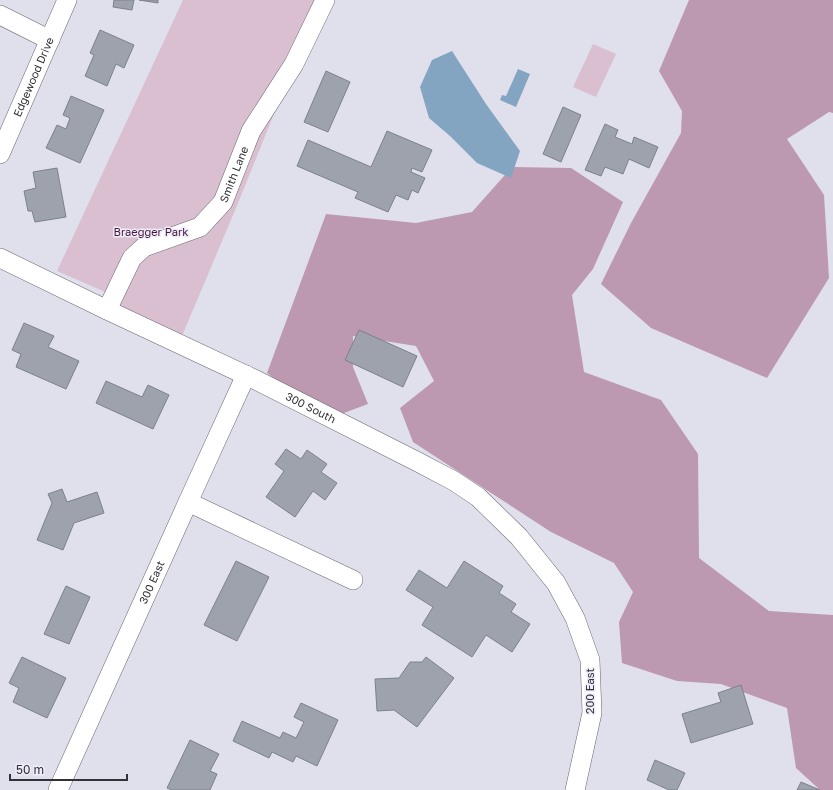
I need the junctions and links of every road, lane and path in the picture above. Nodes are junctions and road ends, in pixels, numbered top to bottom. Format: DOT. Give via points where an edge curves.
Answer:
graph roads {
  1 [pos="67,0"];
  2 [pos="325,0"];
  3 [pos="0,16"];
  4 [pos="50,40"];
  5 [pos="0,154"];
  6 [pos="0,258"];
  7 [pos="107,310"];
  8 [pos="246,375"];
  9 [pos="188,502"];
  10 [pos="353,580"];
  11 [pos="575,618"];
  12 [pos="58,790"];
  13 [pos="575,790"];
  1 -- 4 [label="street, Edgewood Drive"];
  2 -- 7 [label="street, Smith Lane" via="294,64 251,131 223,202 200,227 144,247 132,258"];
  3 -- 4 [label="street"];
  4 -- 5 [label="street, Edgewood Drive"];
  6 -- 7 [label="street, 300 South"];
  7 -- 8 [label="street, 300 South"];
  8 -- 9 [label="street, 300 East"];
  8 -- 11 [label="street, 300 South" via="418,462 478,497 518,537 556,583"];
  9 -- 10 [label="street"];
  9 -- 12 [label="street, 300 East"];
  11 -- 13 [label="street, 200 East" via="590,660 592,713"];
}
